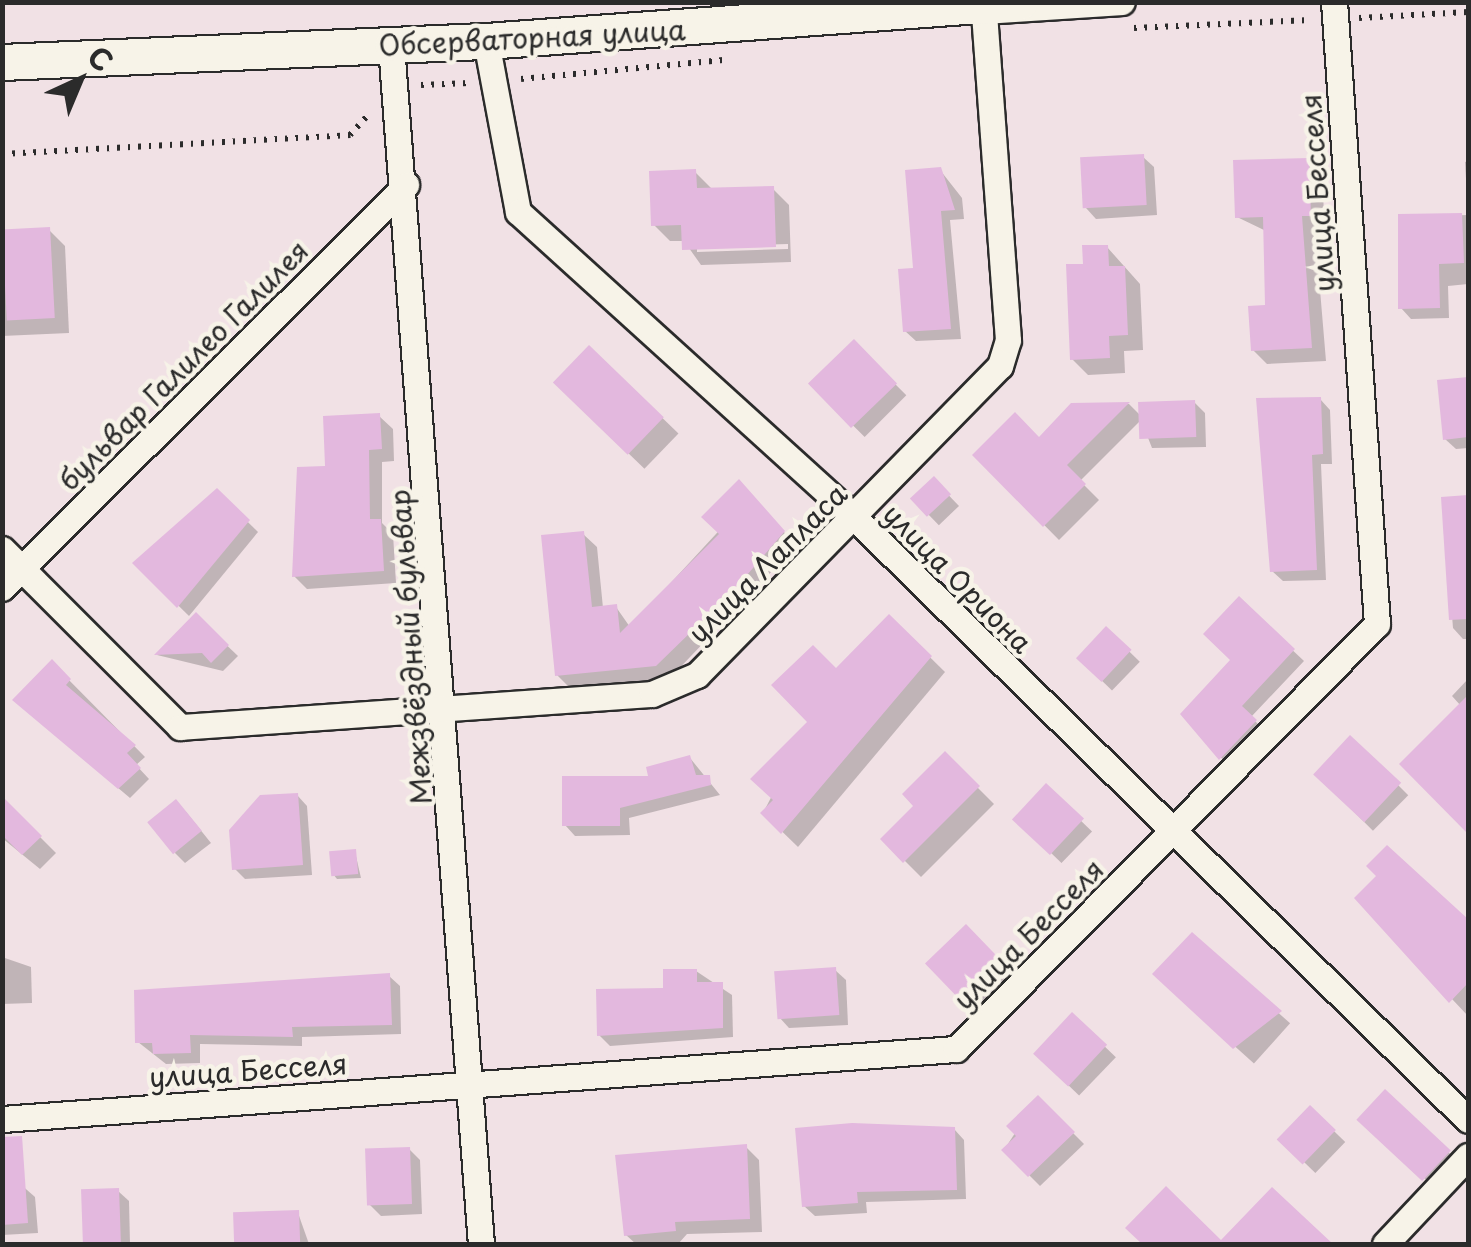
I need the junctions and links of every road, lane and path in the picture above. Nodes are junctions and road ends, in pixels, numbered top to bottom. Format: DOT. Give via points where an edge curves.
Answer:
graph roads {
  1 [pos="1020,2"];
  2 [pos="984,11"];
  3 [pos="1335,11"];
  4 [pos="1468,12"];
  5 [pos="1122,16"];
  6 [pos="486,41"];
  7 [pos="391,45"];
  8 [pos="730,60"];
  9 [pos="2,62"];
  10 [pos="494,82"];
  11 [pos="396,86"];
  12 [pos="2,154"];
  13 [pos="406,185"];
  14 [pos="855,518"];
  15 [pos="2,549"];
  16 [pos="22,568"];
  17 [pos="2,588"];
  18 [pos="445,711"];
  19 [pos="1172,831"];
  20 [pos="470,1083"];
  21 [pos="2,1119"];
  22 [pos="1468,1120"];
  23 [pos="1468,1156"];
  24 [pos="481,1244"];
  25 [pos="1385,1244"];
  1 -- 2 [label="main road"];
  2 -- 5 [label="street, Обсерваторная улица"];
  2 -- 6 [label="main road, Обсерваторная улица"];
  2 -- 14 [label="street, улица Лапласа" via="1008,340 986,386"];
  3 -- 4 [label="path"];
  3 -- 5 [label="path"];
  3 -- 19 [label="street, улица Бесселя" via="1378,624"];
  6 -- 7 [label="main road, Обсерваторная улица"];
  6 -- 10 [label="street, улица Ориона"];
  7 -- 9 [label="main road, Обсерваторная улица"];
  7 -- 11 [label="street, Межзвёздный бульвар"];
  8 -- 10 [label="path"];
  10 -- 11 [label="path"];
  10 -- 14 [label="street, улица Ориона" via="518,212"];
  11 -- 12 [label="path" via="350,135"];
  11 -- 13 [label="street, Межзвёздный бульвар"];
  13 -- 16 [label="street, бульвар Галилео Галилея"];
  13 -- 18 [label="street, Межзвёздный бульвар"];
  14 -- 18 [label="street, улица Лапласа" via="697,675 652,694"];
  14 -- 19 [label="street, улица Ориона"];
  15 -- 16 [label="street, улица Лапласа"];
  16 -- 17 [label="street, бульвар Галилео Галилея"];
  16 -- 18 [label="street, улица Лапласа" via="180,727"];
  18 -- 20 [label="street, Межзвёздный бульвар"];
  19 -- 20 [label="street, улица Бесселя" via="956,1049"];
  19 -- 22 [label="street, улица Ориона"];
  20 -- 21 [label="street, улица Бесселя"];
  20 -- 24 [label="street, Межзвёздный бульвар"];
  23 -- 25 [label="street"];
}
